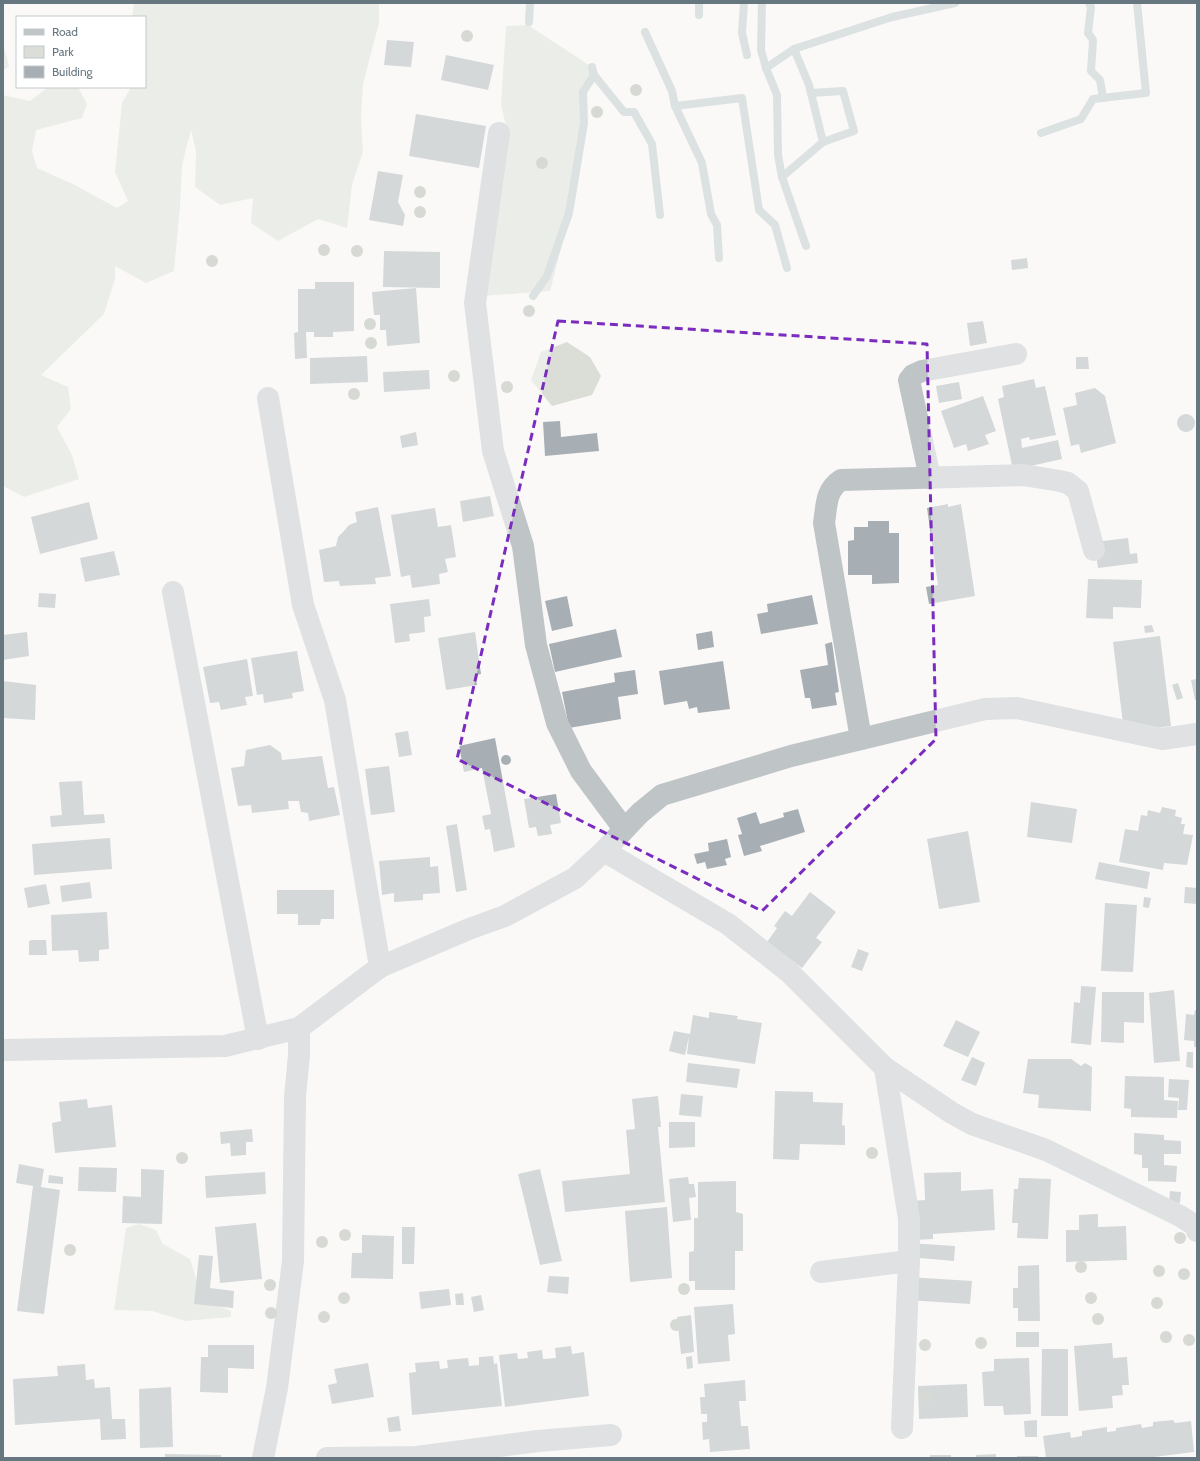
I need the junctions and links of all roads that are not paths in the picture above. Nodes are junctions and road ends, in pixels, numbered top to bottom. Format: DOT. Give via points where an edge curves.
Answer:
graph roads {
  1 [pos="499,133"];
  2 [pos="1016,354"];
  3 [pos="268,398"];
  4 [pos="930,478"];
  5 [pos="1094,550"];
  6 [pos="173,592"];
  7 [pos="1197,734"];
  8 [pos="860,739"];
  9 [pos="624,829"];
  10 [pos="604,851"];
  11 [pos="380,967"];
  12 [pos="299,1028"];
  13 [pos="258,1039"];
  14 [pos="3,1050"];
  15 [pos="885,1068"];
  16 [pos="1197,1228"];
  17 [pos="909,1261"];
  18 [pos="821,1272"];
  19 [pos="902,1428"];
  20 [pos="611,1435"];
  21 [pos="263,1458"];
  22 [pos="327,1458"];
  1 -- 9 [label="street" via="475,303 493,451 523,546 536,645 557,723 581,771"];
  2 -- 4 [label="street" via="922,371 909,380"];
  3 -- 11 [label="street" via="303,605 335,700"];
  4 -- 5 [label="street" via="1023,475 1068,483 1078,491"];
  4 -- 8 [label="street" via="841,480 832,486 828,493 824,522"];
  6 -- 13 [label="street"];
  7 -- 8 [label="street" via="1162,739 1009,708 985,709"];
  8 -- 9 [label="street" via="791,756 662,795"];
  9 -- 10 [label="street"];
  10 -- 11 [label="street" via="575,878 512,912"];
  10 -- 15 [label="street" via="728,924 789,972"];
  11 -- 12 [label="street"];
  12 -- 13 [label="street"];
  12 -- 21 [label="street" via="292,1261 277,1388"];
  13 -- 14 [label="street" via="225,1046"];
  15 -- 16 [label="street" via="972,1124 1046,1150 1180,1216"];
  15 -- 17 [label="street" via="909,1219"];
  17 -- 18 [label="street"];
  17 -- 19 [label="street"];
  20 -- 22 [label="street" via="538,1441 417,1457"];
}
